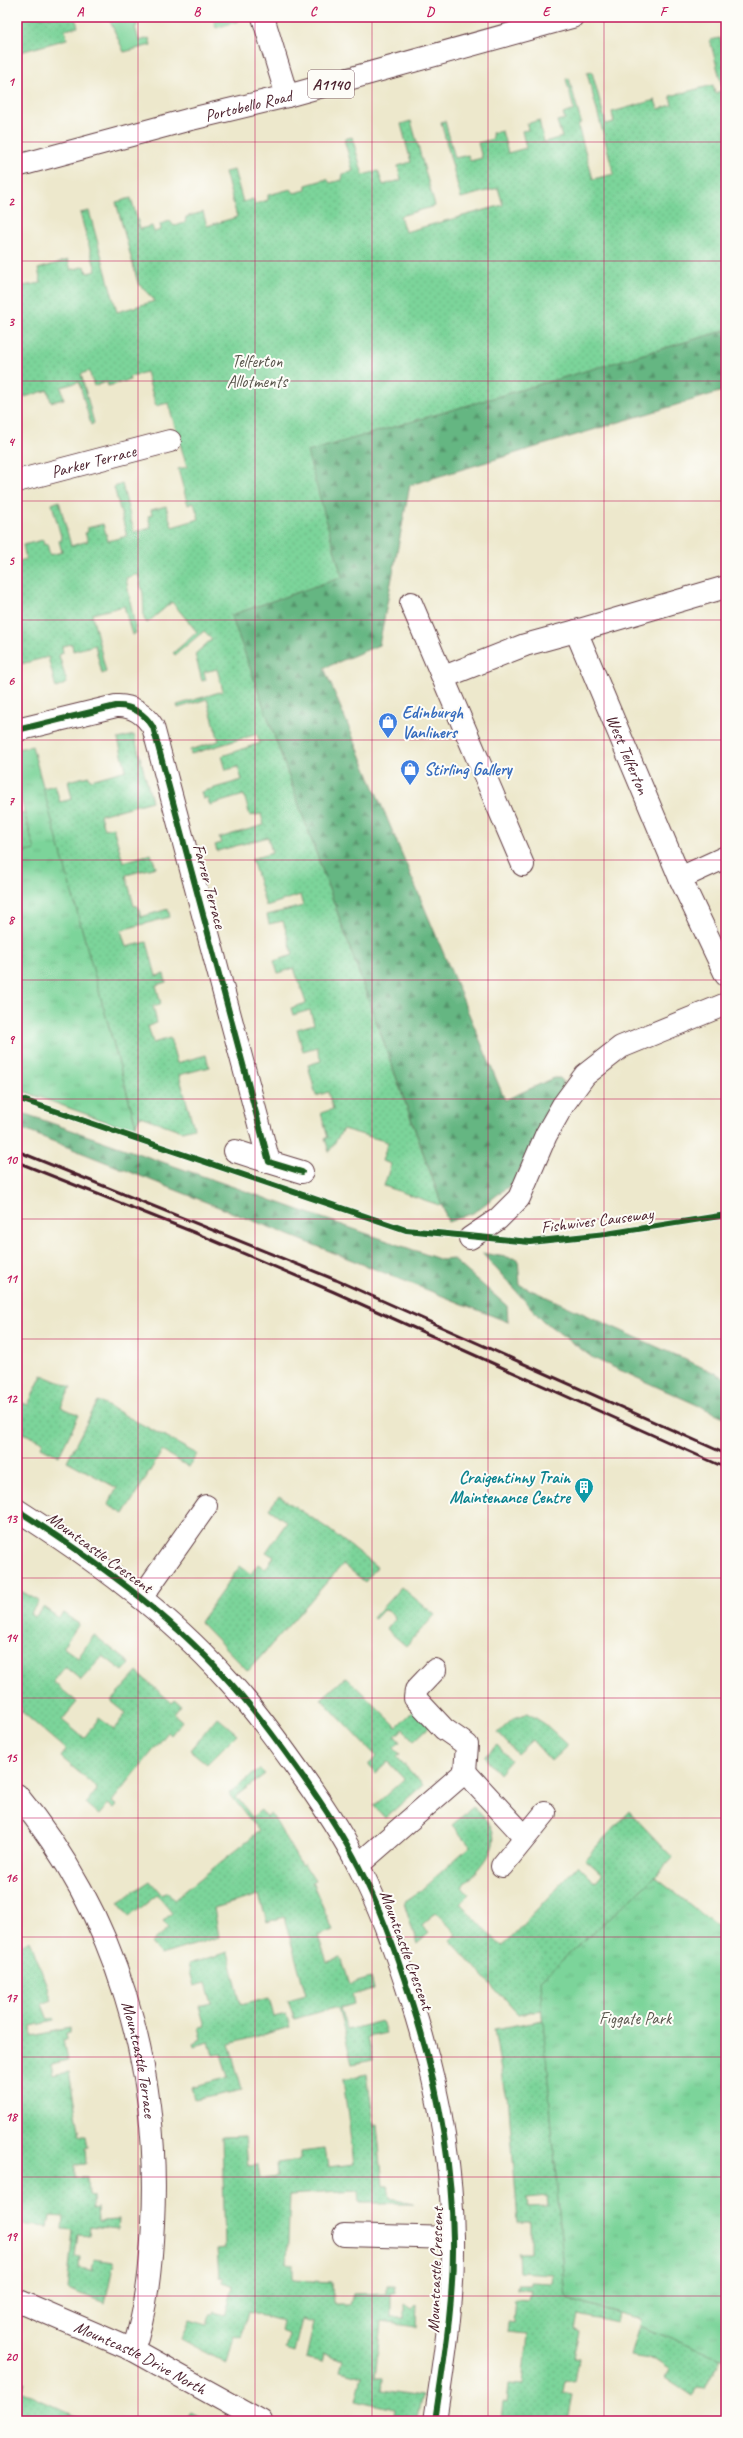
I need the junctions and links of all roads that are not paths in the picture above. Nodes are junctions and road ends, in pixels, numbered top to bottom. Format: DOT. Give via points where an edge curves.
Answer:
graph roads {
  1 [pos="264,17"];
  2 [pos="565,18"];
  3 [pos="286,96"];
  4 [pos="17,166"];
  5 [pos="170,441"];
  6 [pos="17,481"];
  7 [pos="726,587"];
  8 [pos="411,603"];
  9 [pos="576,631"];
  10 [pos="444,677"];
  11 [pos="17,730"];
  12 [pos="726,857"];
  13 [pos="523,865"];
  14 [pos="680,878"];
  15 [pos="726,975"];
  16 [pos="726,1004"];
  17 [pos="235,1151"];
  18 [pos="269,1162"];
  19 [pos="302,1172"];
  20 [pos="470,1238"];
  21 [pos="206,1506"];
  22 [pos="17,1510"];
  23 [pos="141,1598"];
  24 [pos="435,1670"];
  25 [pos="465,1772"];
  26 [pos="17,1795"];
  27 [pos="545,1813"];
  28 [pos="525,1837"];
  29 [pos="358,1865"];
  30 [pos="502,1866"];
  31 [pos="344,2235"];
  32 [pos="453,2238"];
  33 [pos="17,2300"];
  34 [pos="133,2350"];
  35 [pos="261,2421"];
  36 [pos="435,2421"];
  1 -- 3 [label="street"];
  2 -- 3 [label="street, Portobello Road / A1140"];
  3 -- 4 [label="street, Portobello Road / A1140" via="191,118"];
  5 -- 6 [label="street, Parker Terrace"];
  7 -- 9 [label="street"];
  8 -- 10 [label="street"];
  9 -- 10 [label="street" via="525,645"];
  9 -- 14 [label="street, West Telferton"];
  10 -- 13 [label="street"];
  11 -- 18 [label="street, Farrer Terrace" via="106,707 120,706 138,711 154,727"];
  12 -- 14 [label="street"];
  14 -- 15 [label="street, West Telferton"];
  16 -- 20 [label="street" via="621,1047 584,1075 546,1136 519,1198 498,1219"];
  17 -- 18 [label="street"];
  18 -- 19 [label="street"];
  21 -- 23 [label="street, Mountcastle Crescent"];
  22 -- 23 [label="street, Mountcastle Crescent"];
  23 -- 29 [label="street, Mountcastle Crescent" via="225,1676 263,1721 333,1819"];
  24 -- 25 [label="street" via="416,1690 415,1698 444,1729 467,1745"];
  25 -- 28 [label="street"];
  25 -- 29 [label="street"];
  26 -- 34 [label="street, Mountcastle Terrace" via="64,1861 95,1917 129,2004 145,2071 154,2161 152,2259"];
  27 -- 28 [label="street"];
  28 -- 30 [label="street"];
  29 -- 32 [label="street, Mountcastle Crescent" via="391,1938 432,2071 443,2128 451,2193"];
  31 -- 32 [label="street, Mountcastle Crescent"];
  32 -- 36 [label="street, Mountcastle Crescent" via="450,2315"];
  33 -- 34 [label="street, Mountcastle Drive North"];
  34 -- 35 [label="street, Mountcastle Drive North"];
}
